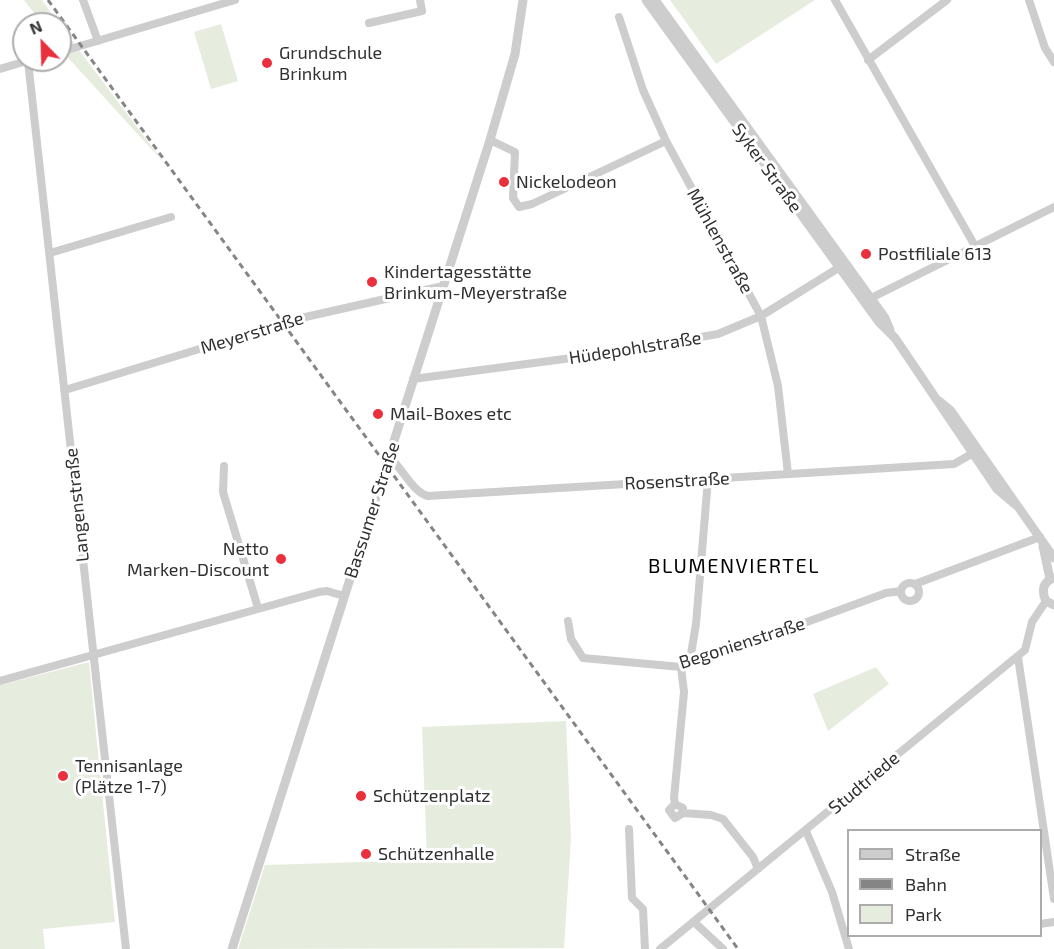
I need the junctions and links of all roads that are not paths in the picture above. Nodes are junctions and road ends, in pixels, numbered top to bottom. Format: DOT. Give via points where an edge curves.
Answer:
graph roads {
  1 [pos="82,0"];
  2 [pos="235,0"];
  3 [pos="420,0"];
  4 [pos="523,0"];
  5 [pos="646,0"];
  6 [pos="656,0"];
  7 [pos="835,0"];
  8 [pos="947,0"];
  9 [pos="1029,0"];
  10 [pos="619,17"];
  11 [pos="369,23"];
  12 [pos="98,40"];
  13 [pos="72,48"];
  14 [pos="868,60"];
  15 [pos="1054,62"];
  16 [pos="30,72"];
  17 [pos="490,140"];
  18 [pos="666,141"];
  19 [pos="1054,207"];
  20 [pos="171,217"];
  21 [pos="975,246"];
  22 [pos="50,253"];
  23 [pos="840,267"];
  24 [pos="443,286"];
  25 [pos="868,300"];
  26 [pos="761,316"];
  27 [pos="413,379"];
  28 [pos="65,390"];
  29 [pos="976,452"];
  30 [pos="389,457"];
  31 [pos="224,466"];
  32 [pos="788,474"];
  33 [pos="708,479"];
  34 [pos="1040,537"];
  35 [pos="1054,558"];
  36 [pos="1052,578"];
  37 [pos="915,584"];
  38 [pos="901,591"];
  39 [pos="344,596"];
  40 [pos="1050,603"];
  41 [pos="258,608"];
  42 [pos="568,621"];
  43 [pos="93,654"];
  44 [pos="1018,657"];
  45 [pos="690,660"];
  46 [pos="681,667"];
  47 [pos="0,681"];
  48 [pos="675,804"];
  49 [pos="683,813"];
  50 [pos="629,829"];
  51 [pos="806,831"];
  52 [pos="759,869"];
  53 [pos="1054,899"];
  54 [pos="694,922"];
  55 [pos="126,949"];
  56 [pos="232,949"];
  57 [pos="645,949"];
  58 [pos="660,949"];
  59 [pos="723,949"];
  60 [pos="849,949"];
  1 -- 12 [label="street"];
  2 -- 12 [label="street"];
  3 -- 11 [label="street" via="422,11"];
  4 -- 17 [label="street, Bassumer Straße" via="514,54"];
  5 -- 23 [label="street, Syker Straße"];
  6 -- 25 [label="street, Syker Straße"];
  7 -- 14 [label="street"];
  8 -- 14 [label="street"];
  9 -- 15 [label="street" via="1045,48"];
  10 -- 18 [label="street, Mühlenstraße" via="643,90"];
  12 -- 13 [label="street"];
  14 -- 21 [label="street"];
  16 -- 22 [label="street, Langenstraße"];
  17 -- 18 [label="street" via="515,152 513,198 519,207"];
  17 -- 24 [label="street, Bassumer Straße"];
  18 -- 26 [label="street, Mühlenstraße"];
  19 -- 21 [label="street"];
  20 -- 22 [label="street"];
  21 -- 25 [label="street"];
  22 -- 28 [label="street, Langenstraße"];
  23 -- 25 [label="street, Syker Straße"];
  23 -- 26 [label="street, Hüdepohlstraße"];
  24 -- 27 [label="street, Bassumer Straße"];
  24 -- 28 [label="street, Meyerstraße" via="292,320"];
  25 -- 29 [label="street, Syker Straße" via="879,322 891,333"];
  26 -- 27 [label="street, Hüdepohlstraße" via="696,339"];
  26 -- 32 [label="street, Mühlenstraße" via="778,386"];
  27 -- 30 [label="street, Bassumer Straße"];
  28 -- 43 [label="street, Langenstraße"];
  29 -- 32 [label="street, Rosenstraße" via="954,464"];
  29 -- 34 [label="street, Syker Straße" via="997,489 1016,505"];
  30 -- 33 [label="street, Rosenstraße" via="418,491 428,496"];
  30 -- 39 [label="street, Bassumer Straße"];
  31 -- 41 [label="street" via="223,492"];
  32 -- 33 [label="street, Rosenstraße"];
  33 -- 45 [label="street"];
  34 -- 35 [label="street, Syker Straße"];
  34 -- 36 [label="street, Syker Straße"];
  34 -- 37 [label="street, Begonienstraße"];
  36 -- 40 [label="street" via="1043,589"];
  37 -- 38 [label="street, Begonienstraße" via="906,584"];
  37 -- 38 [label="street, Begonienstraße" via="920,594 913,601 904,599"];
  38 -- 45 [label="street, Begonienstraße" via="886,592"];
  39 -- 41 [label="street" via="319,592"];
  39 -- 56 [label="street, Bassumer Straße"];
  40 -- 44 [label="street, Studtriede" via="1032,621 1025,650"];
  41 -- 43 [label="street"];
  42 -- 46 [label="street, Begonienstraße" via="571,639 583,658"];
  43 -- 47 [label="street"];
  43 -- 55 [label="street, Langenstraße"];
  44 -- 51 [label="street, Studtriede"];
  44 -- 53 [label="street"];
  45 -- 46 [label="street, Begonienstraße"];
  46 -- 48 [label="street" via="684,692"];
  48 -- 49 [label="street" via="683,808"];
  48 -- 49 [label="street" via="670,815 675,818"];
  49 -- 52 [label="street" via="723,819"];
  50 -- 57 [label="street" via="632,898 643,909"];
  51 -- 52 [label="street, Studtriede"];
  51 -- 60 [label="street" via="836,904"];
  52 -- 54 [label="street, Studtriede"];
  54 -- 58 [label="street, Studtriede"];
  54 -- 59 [label="street"];
}
